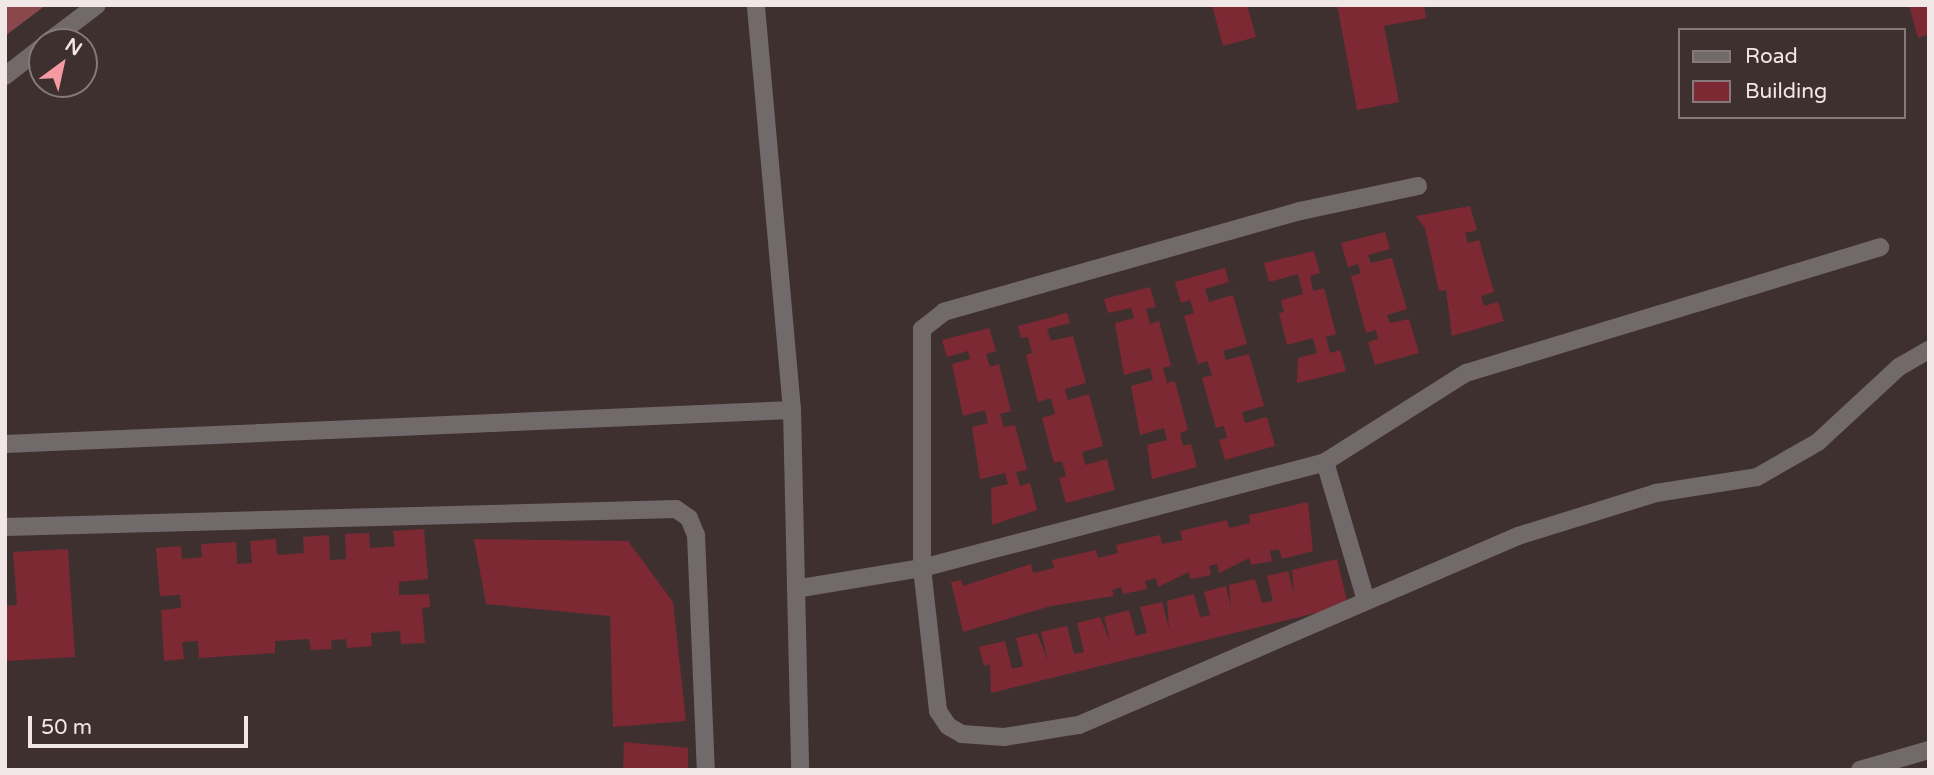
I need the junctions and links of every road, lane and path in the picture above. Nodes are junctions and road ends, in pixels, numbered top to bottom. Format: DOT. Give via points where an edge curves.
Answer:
graph roads {
  1 [pos="97,5"];
  2 [pos="756,5"];
  3 [pos="67,28"];
  4 [pos="28,58"];
  5 [pos="5,76"];
  6 [pos="1418,186"];
  7 [pos="1880,247"];
  8 [pos="1929,350"];
  9 [pos="792,410"];
  10 [pos="5,444"];
  11 [pos="1325,462"];
  12 [pos="5,527"];
  13 [pos="922,568"];
  14 [pos="801,588"];
  15 [pos="1366,600"];
  16 [pos="1929,750"];
  17 [pos="706,770"];
  18 [pos="800,770"];
  19 [pos="1860,770"];
  1 -- 3 [label="street"];
  2 -- 9 [label="street"];
  4 -- 5 [label="street"];
  6 -- 13 [label="street" via="1300,211 931,319 917,345"];
  7 -- 11 [label="street" via="1466,373"];
  8 -- 15 [label="street" via="1776,469 1656,493 1518,536"];
  9 -- 10 [label="street"];
  9 -- 14 [label="street"];
  11 -- 13 [label="street"];
  11 -- 15 [label="street"];
  12 -- 17 [label="street" via="676,509 689,518 696,535"];
  13 -- 14 [label="street"];
  13 -- 15 [label="street" via="938,711 962,734 1004,737 1079,725"];
  14 -- 18 [label="street"];
  16 -- 19 [label="street"];
}
